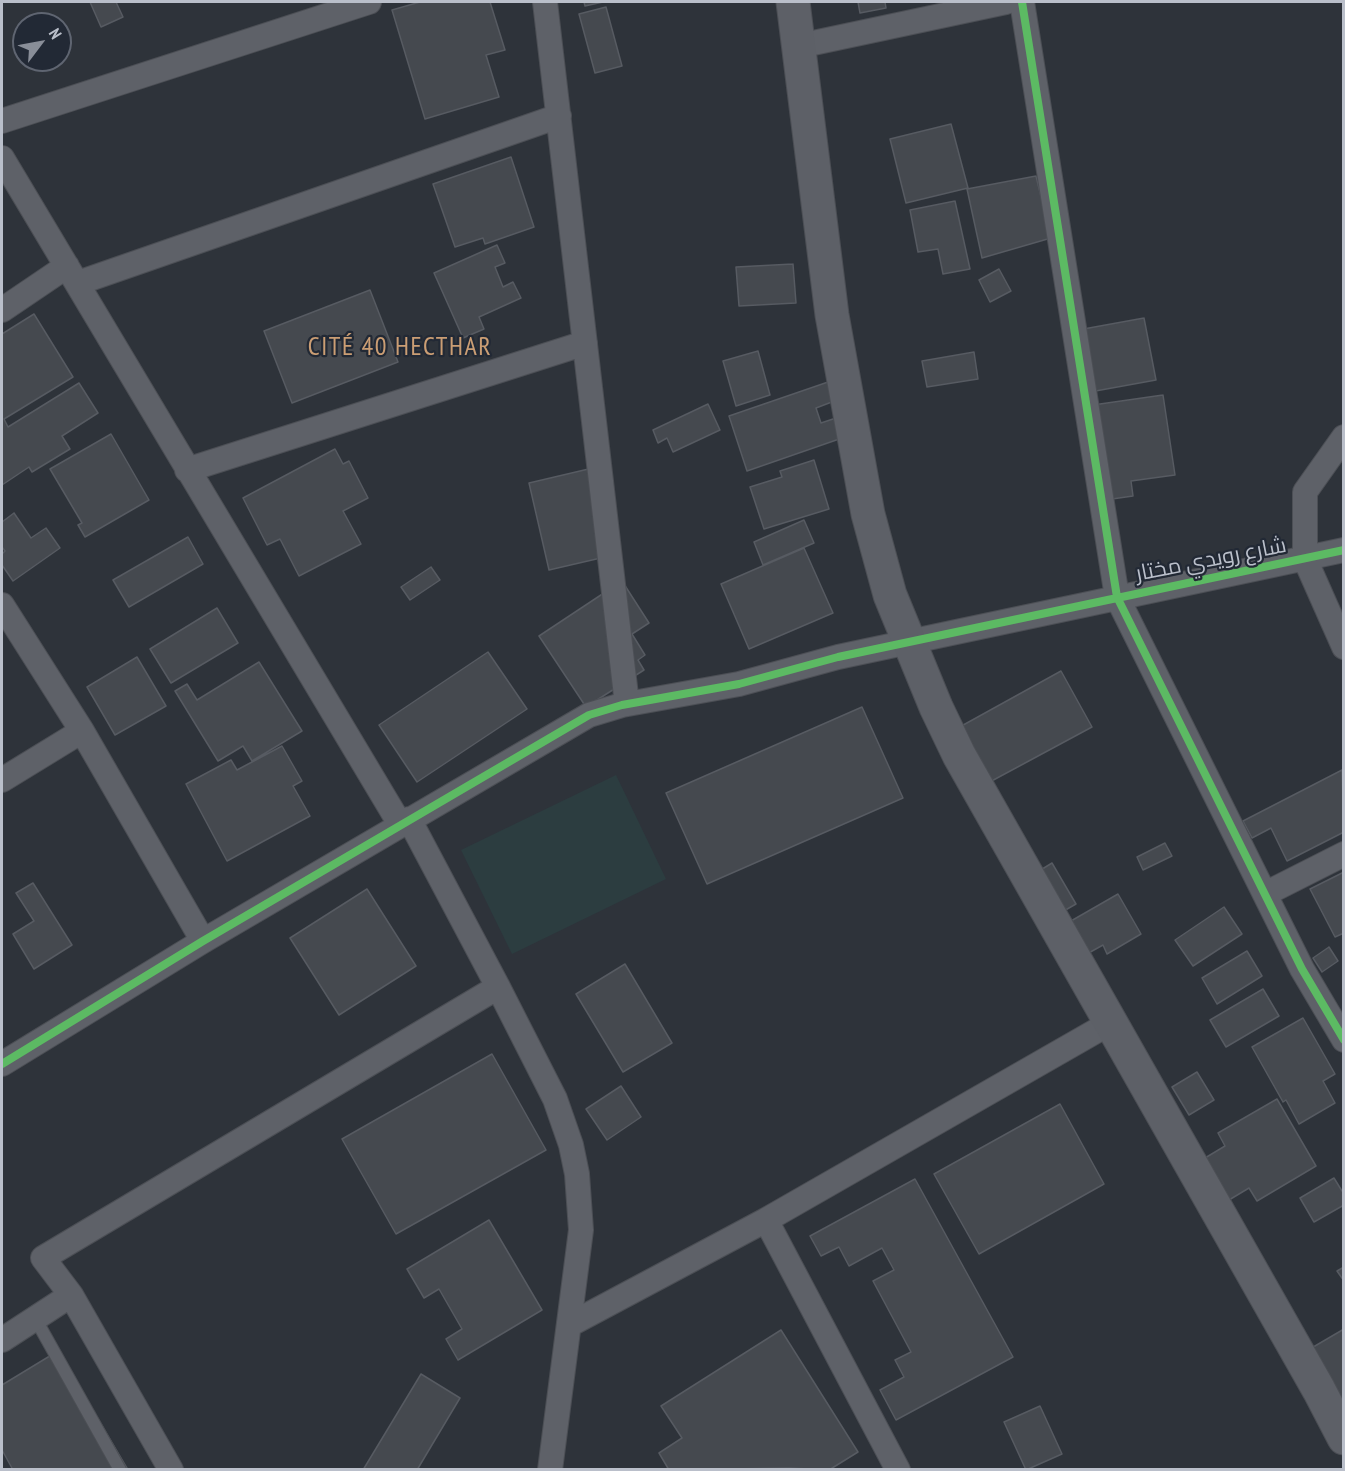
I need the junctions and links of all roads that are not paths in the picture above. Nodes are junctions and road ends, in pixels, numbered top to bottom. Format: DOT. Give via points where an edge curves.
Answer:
graph roads {
  1 [pos="369,2"];
  2 [pos="545,2"];
  3 [pos="793,2"];
  4 [pos="1006,2"];
  5 [pos="1022,2"];
  6 [pos="799,46"];
  7 [pos="559,116"];
  8 [pos="2,121"];
  9 [pos="2,158"];
  10 [pos="73,274"];
  11 [pos="2,309"];
  12 [pos="585,343"];
  13 [pos="1344,438"];
  14 [pos="187,470"];
  15 [pos="1344,550"];
  16 [pos="1305,559"];
  17 [pos="1117,597"];
  18 [pos="2,605"];
  19 [pos="909,643"];
  20 [pos="1344,647"];
  21 [pos="627,704"];
  22 [pos="82,731"];
  23 [pos="2,780"];
  24 [pos="405,822"];
  25 [pos="1344,854"];
  26 [pos="1265,894"];
  27 [pos="204,941"];
  28 [pos="498,987"];
  29 [pos="1110,1023"];
  30 [pos="1344,1040"];
  31 [pos="2,1064"];
  32 [pos="766,1220"];
  33 [pos="71,1295"];
  34 [pos="35,1318"];
  35 [pos="570,1325"];
  36 [pos="2,1340"];
  37 [pos="1344,1438"];
  38 [pos="120,1470"];
  39 [pos="171,1470"];
  40 [pos="550,1470"];
  41 [pos="898,1470"];
  1 -- 8 [label="street"];
  2 -- 7 [label="street"];
  3 -- 6 [label="main road"];
  4 -- 6 [label="street"];
  5 -- 17 [label="street"];
  6 -- 19 [label="main road" via="832,315 856,454 878,553"];
  7 -- 10 [label="street"];
  7 -- 12 [label="street"];
  9 -- 10 [label="street"];
  10 -- 11 [label="street"];
  10 -- 14 [label="street"];
  12 -- 14 [label="street"];
  12 -- 21 [label="street"];
  13 -- 16 [label="street" via="1305,492"];
  14 -- 24 [label="street"];
  15 -- 16 [label="street, شارع رويدي مختار"];
  16 -- 17 [label="street, شارع رويدي مختار"];
  16 -- 20 [label="street"];
  17 -- 19 [label="street, شارع رويدي مختار"];
  17 -- 26 [label="street"];
  18 -- 22 [label="street"];
  19 -- 21 [label="street, شارع رويدي مختار" via="838,657 739,684"];
  19 -- 29 [label="main road" via="959,756"];
  21 -- 24 [label="street, شارع رويدي مختار" via="589,715"];
  22 -- 23 [label="street"];
  22 -- 27 [label="street"];
  24 -- 27 [label="street, شارع رويدي مختار"];
  24 -- 28 [label="street"];
  25 -- 26 [label="street"];
  26 -- 30 [label="street" via="1302,969"];
  27 -- 31 [label="street, شارع رويدي مختار"];
  28 -- 33 [label="street" via="43,1258"];
  28 -- 35 [label="street" via="555,1099 571,1145 581,1230"];
  29 -- 32 [label="street"];
  29 -- 37 [label="main road"];
  32 -- 35 [label="street"];
  32 -- 41 [label="street"];
  33 -- 34 [label="street"];
  33 -- 39 [label="street"];
  34 -- 36 [label="street"];
  34 -- 38 [label="lane"];
  35 -- 40 [label="street"];
}
